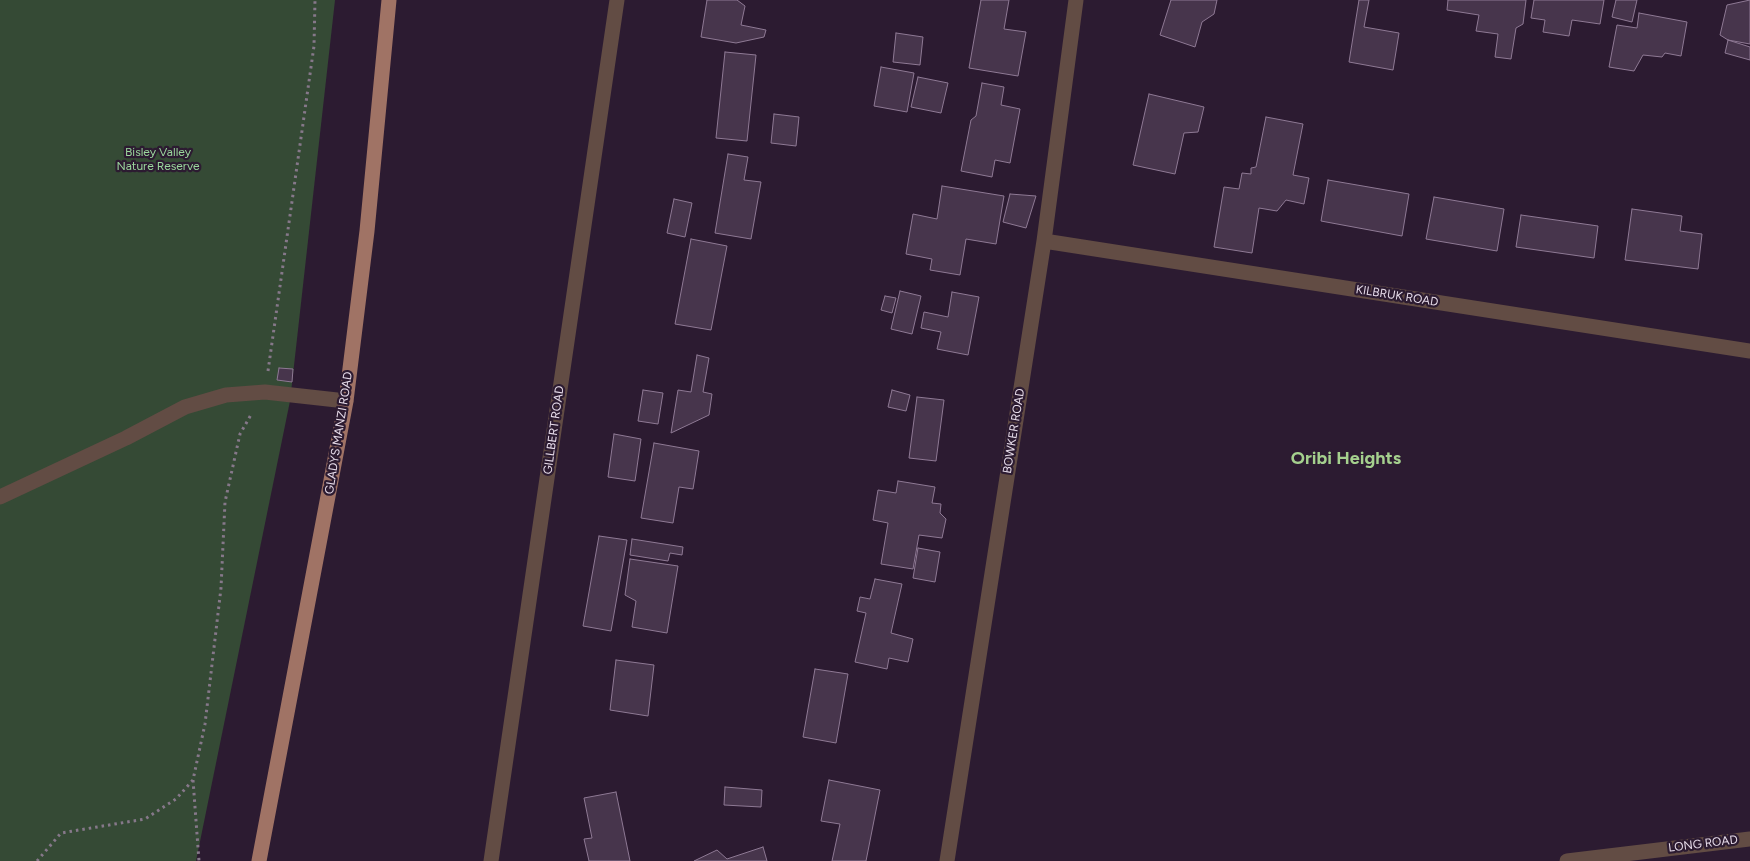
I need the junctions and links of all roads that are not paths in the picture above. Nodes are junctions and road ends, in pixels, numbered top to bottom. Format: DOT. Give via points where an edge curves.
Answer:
graph roads {
  1 [pos="389,0"];
  2 [pos="617,0"];
  3 [pos="1076,0"];
  4 [pos="1044,241"];
  5 [pos="1750,351"];
  6 [pos="346,401"];
  7 [pos="0,497"];
  8 [pos="1750,839"];
  9 [pos="1577,860"];
  10 [pos="259,861"];
  11 [pos="491,861"];
  12 [pos="947,861"];
  1 -- 6 [label="main road, GLADYS MANZI ROAD" via="367,232"];
  2 -- 11 [label="street, GILLBERT ROAD"];
  3 -- 4 [label="street, BOWKER ROAD"];
  4 -- 5 [label="street, KILBRUK ROAD"];
  4 -- 12 [label="street, BOWKER ROAD"];
  6 -- 7 [label="street" via="265,392 226,395 185,407"];
  6 -- 10 [label="main road, GLADYS MANZI ROAD"];
  8 -- 9 [label="street, LONG ROAD"];
}
